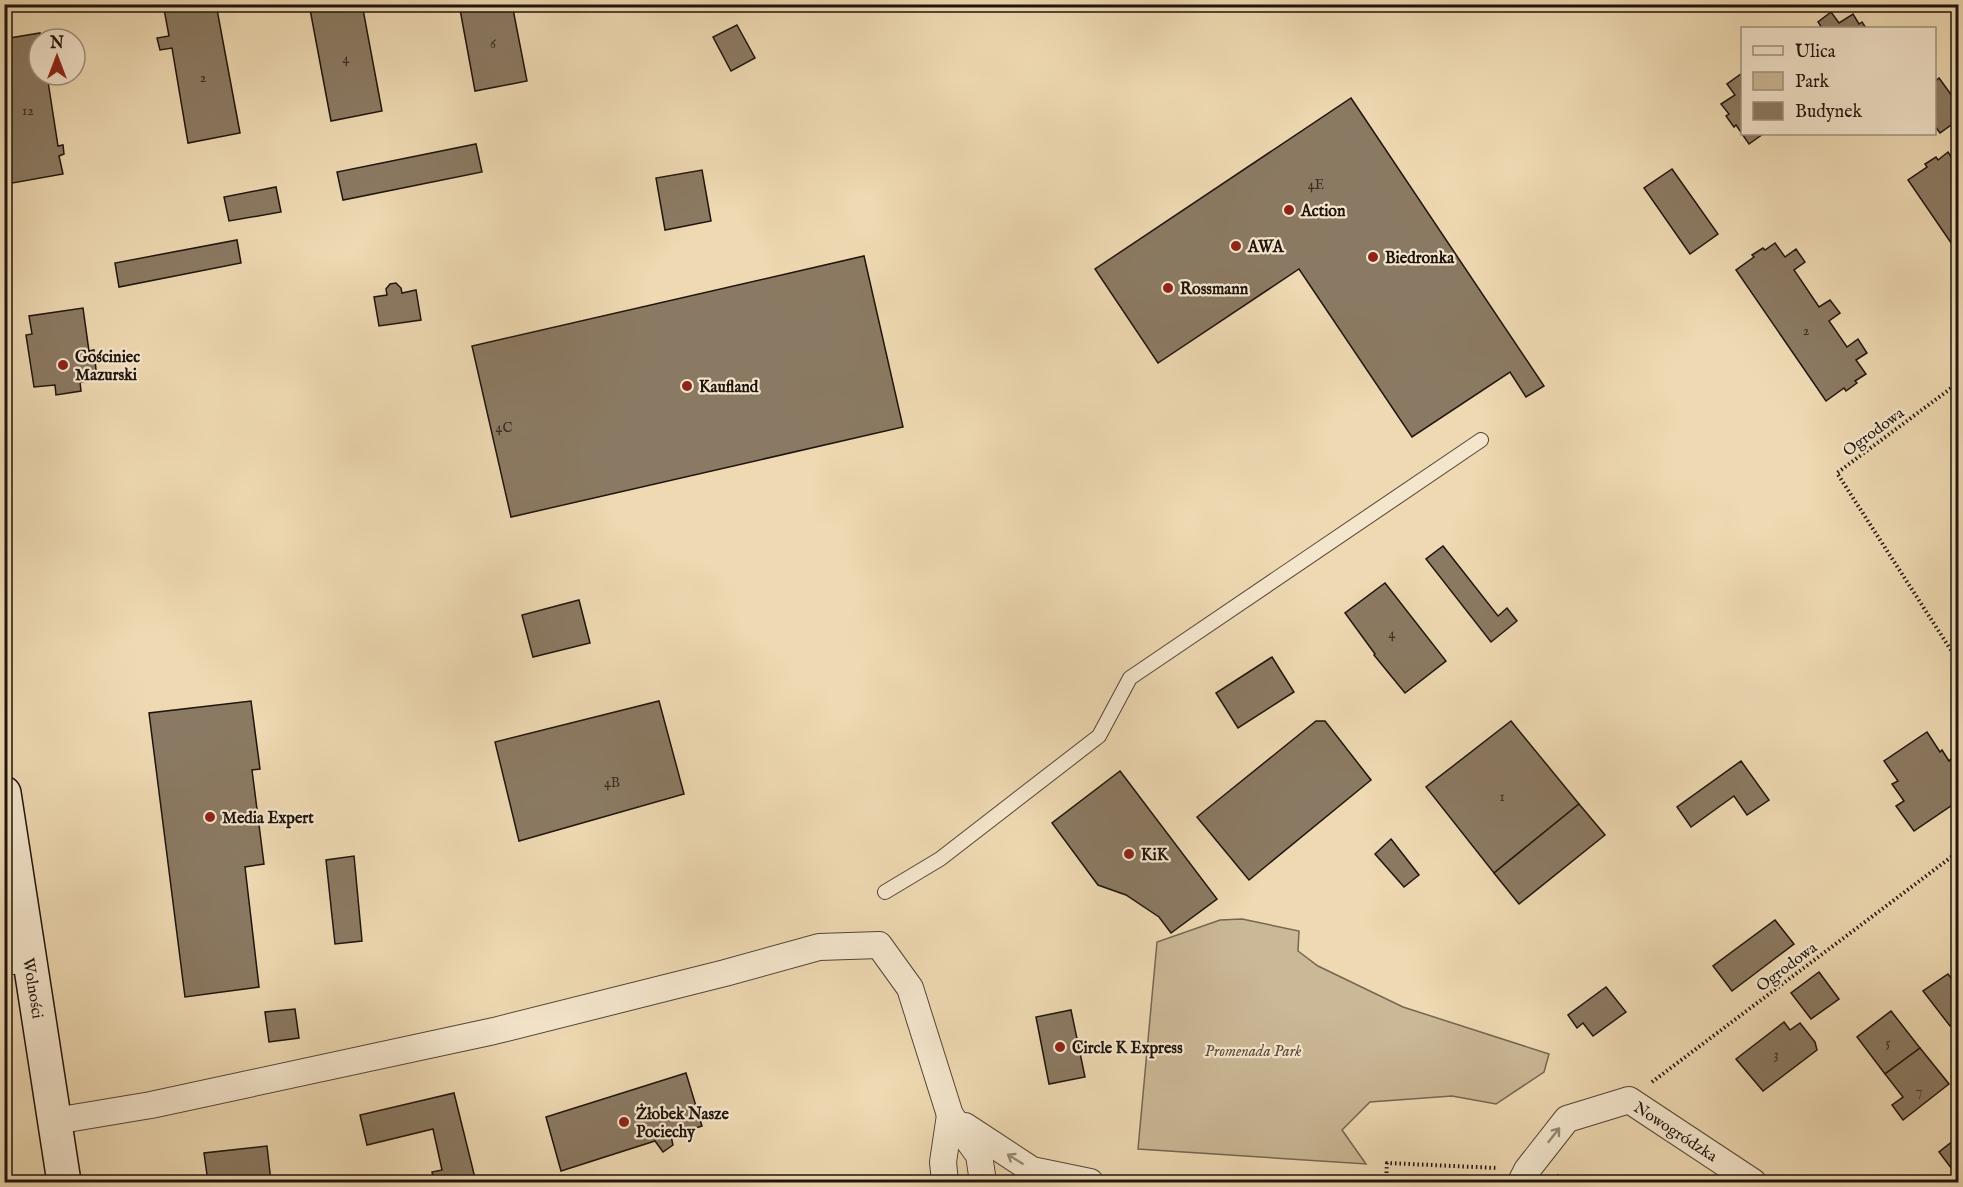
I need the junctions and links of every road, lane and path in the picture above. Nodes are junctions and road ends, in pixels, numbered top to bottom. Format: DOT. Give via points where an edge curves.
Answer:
graph roads {
  1 [pos="1959,383"];
  2 [pos="1481,440"];
  3 [pos="1959,661"];
  4 [pos="4,793"];
  5 [pos="1959,852"];
  6 [pos="885,892"];
  7 [pos="17,960"];
  8 [pos="1629,1100"];
  9 [pos="950,1115"];
  10 [pos="55,1121"];
  11 [pos="1524,1176"];
  12 [pos="64,1182"];
  13 [pos="945,1182"];
  14 [pos="982,1182"];
  15 [pos="1090,1182"];
  16 [pos="1386,1182"];
  17 [pos="1592,1182"];
  18 [pos="1753,1182"];
  1 -- 3 [label="path, Ogrodowa" via="1837,473"];
  2 -- 6 [label="lane" via="1130,678 1099,736 940,859"];
  4 -- 7 [label="street, Wolności"];
  5 -- 8 [label="path, Ogrodowa"];
  7 -- 10 [label="street, Wolności"];
  11 -- 8 [label="street, Nowogródzka, one-way" via="1567,1119"];
  8 -- 18 [label="street, Nowogródzka"];
  9 -- 10 [label="street" via="910,988 879,945 819,946 494,1031 151,1105"];
  9 -- 13 [label="street" via="943,1162"];
  9 -- 14 [label="street" via="979,1155"];
  15 -- 9 [label="street, one-way" via="1032,1170"];
  10 -- 12 [label="street, Wolności"];
  11 -- 16 [label="path" via="1386,1163"];
  11 -- 17 [label="path"];
}
